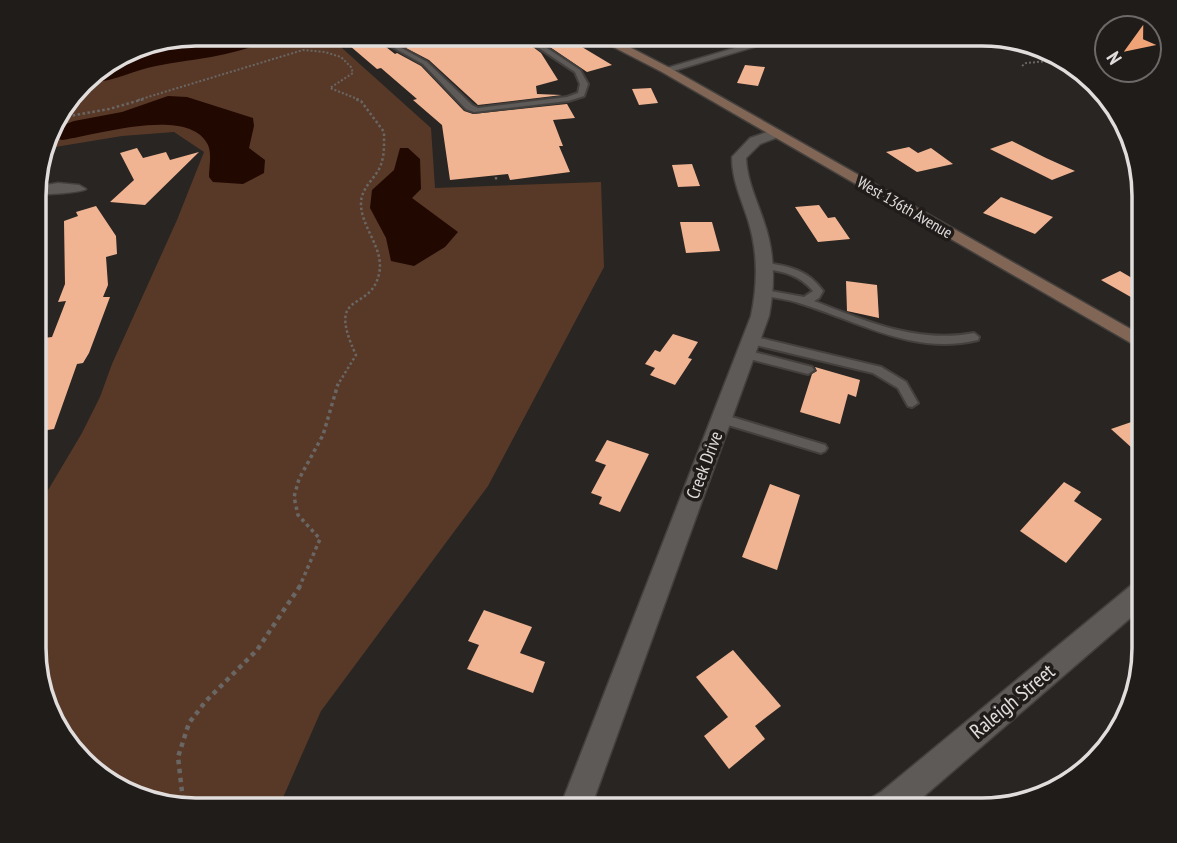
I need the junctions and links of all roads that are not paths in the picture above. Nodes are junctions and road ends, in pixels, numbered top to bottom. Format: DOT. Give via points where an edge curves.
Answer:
graph roads {
  1 [pos="394,46"];
  2 [pos="539,46"];
  3 [pos="619,46"];
  4 [pos="631,46"];
  5 [pos="751,46"];
  6 [pos="666,70"];
  7 [pos="776,133"];
  8 [pos="46,189"];
  9 [pos="79,189"];
  10 [pos="766,266"];
  11 [pos="765,293"];
  12 [pos="805,301"];
  13 [pos="974,337"];
  14 [pos="1131,337"];
  15 [pos="748,347"];
  16 [pos="808,370"];
  17 [pos="912,403"];
  18 [pos="722,419"];
  19 [pos="821,448"];
  20 [pos="1131,601"];
  21 [pos="578,797"];
  22 [pos="898,798"];
  1 -- 2 [label="lane" via="425,63 477,110 581,94 584,84 578,71"];
  3 -- 6 [label="main road, West 136th Avenue"];
  4 -- 6 [label="main road, West 136th Avenue"];
  5 -- 6 [label="street"];
  6 -- 7 [label="main road, West 136th Avenue"];
  7 -- 10 [label="street, Creek Drive" via="755,141 739,157 741,180"];
  7 -- 14 [label="main road, West 136th Avenue"];
  8 -- 9 [label="street"];
  10 -- 11 [label="street, Creek Drive"];
  10 -- 12 [label="lane" via="795,271 811,280 818,291"];
  11 -- 12 [label="lane"];
  11 -- 15 [label="street, Creek Drive"];
  12 -- 13 [label="lane" via="888,331 958,342"];
  15 -- 16 [label="lane"];
  15 -- 17 [label="lane" via="877,370 902,385"];
  15 -- 18 [label="street, Creek Drive"];
  18 -- 19 [label="lane"];
  18 -- 21 [label="street, Creek Drive"];
  20 -- 22 [label="street, Raleigh Street"];
}
